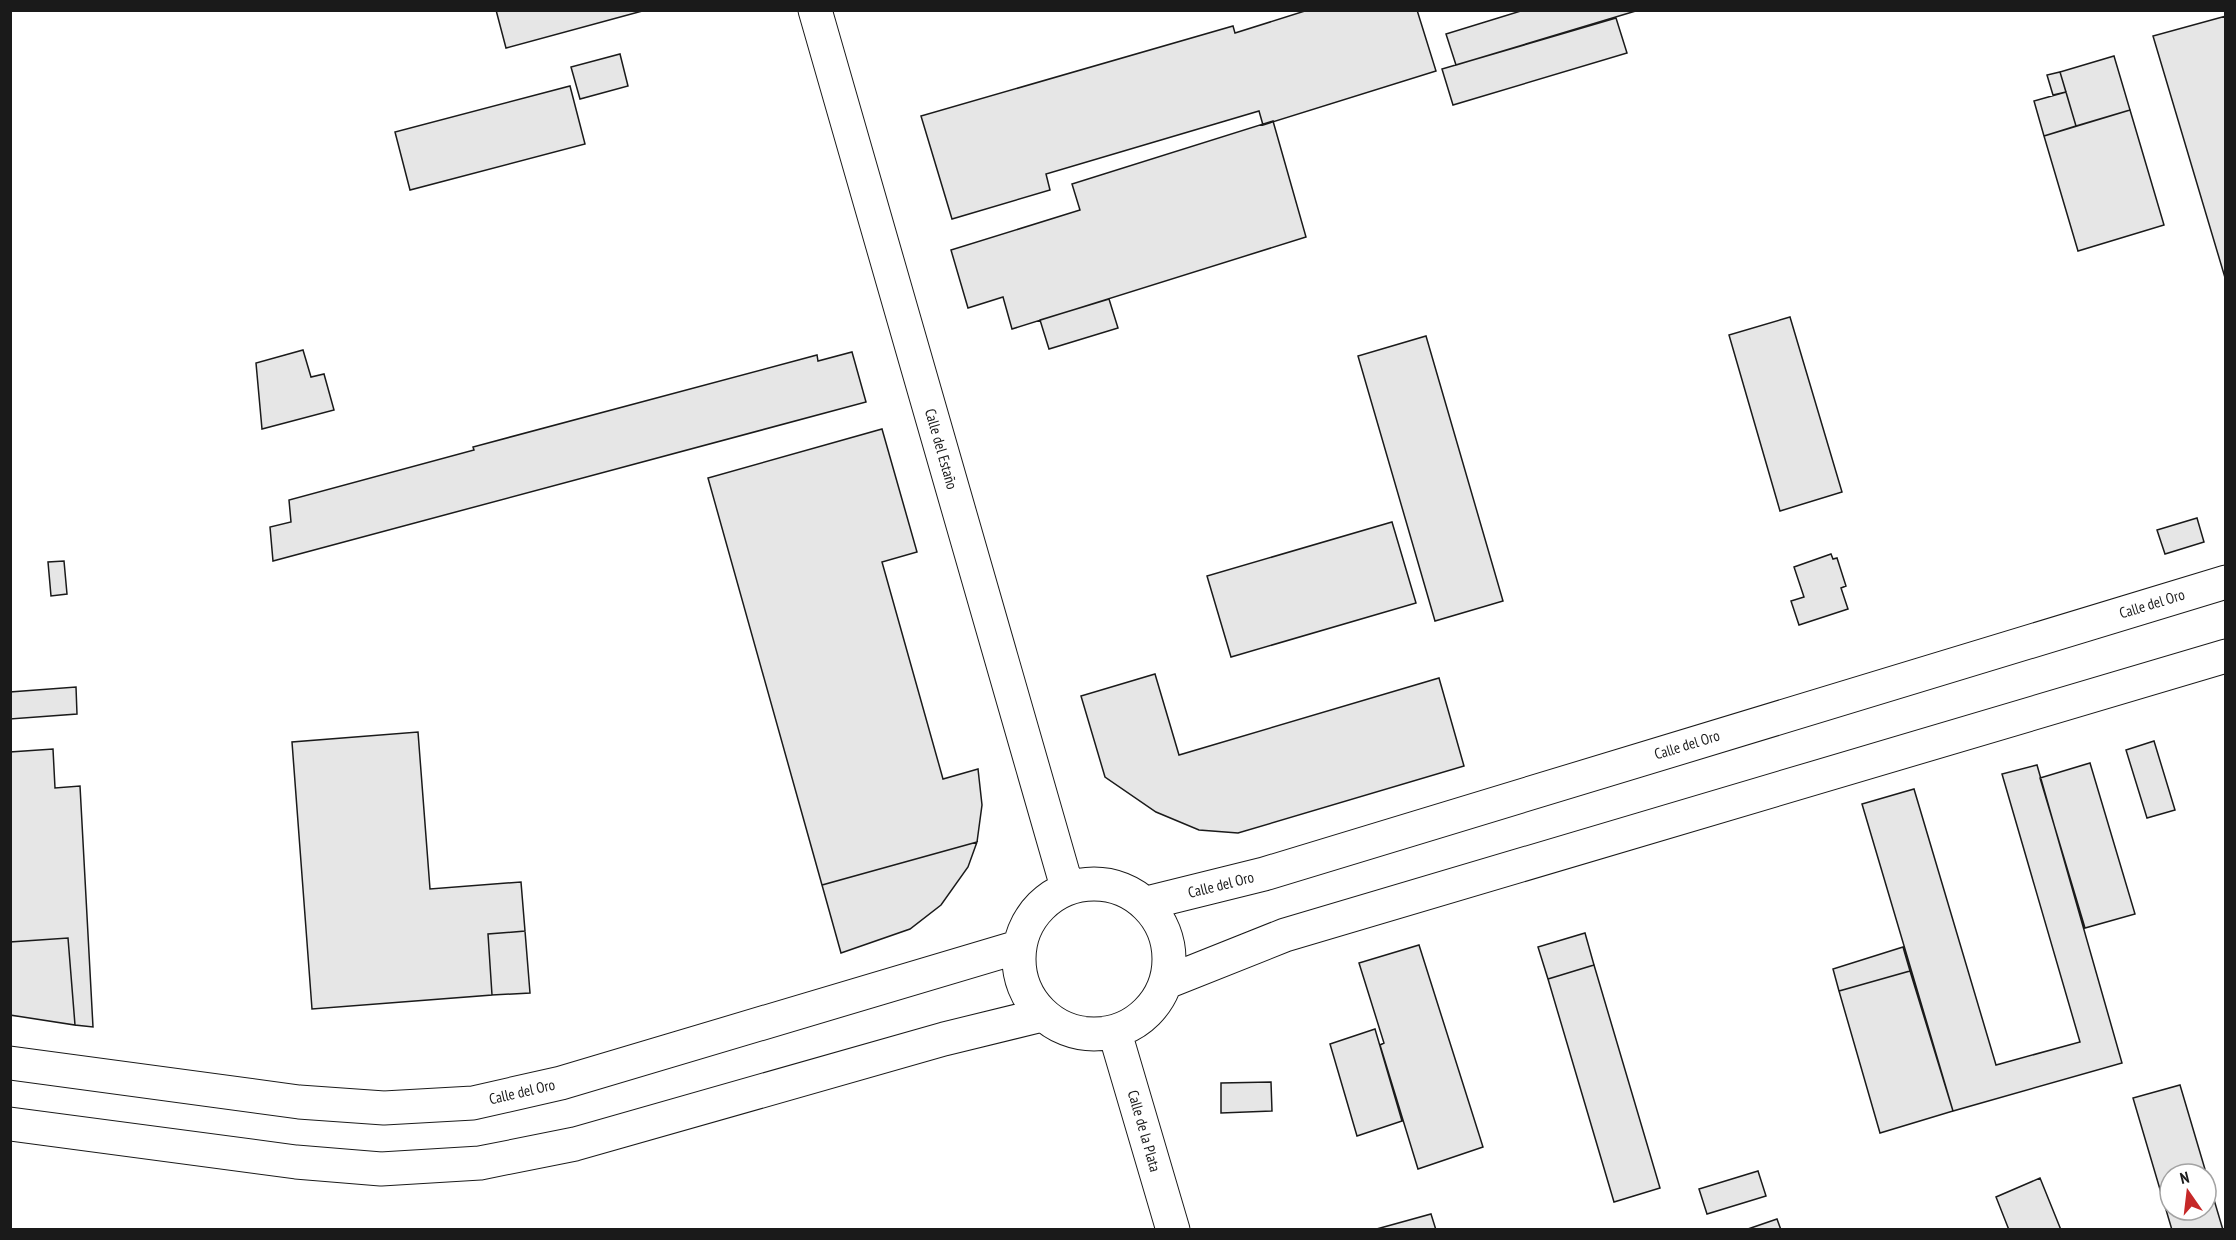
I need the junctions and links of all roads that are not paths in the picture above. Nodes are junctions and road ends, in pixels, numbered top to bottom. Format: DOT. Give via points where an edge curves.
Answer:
graph roads {
  1 [pos="815,10"];
  2 [pos="2226,582"];
  3 [pos="2226,656"];
  4 [pos="1067,887"];
  5 [pos="1147,903"];
  6 [pos="1018,947"];
  7 [pos="1167,982"];
  8 [pos="1042,1015"];
  9 [pos="1115,1033"];
  10 [pos="10,1063"];
  11 [pos="10,1124"];
  12 [pos="1173,1230"];
  1 -- 4 [label="street, Calle del Estaño"];
  2 -- 5 [label="street, Calle del Oro" via="1264,874"];
  3 -- 7 [label="street" via="1285,935"];
  4 -- 5 [label="street" via="1109,884"];
  4 -- 6 [label="street" via="1034,910"];
  5 -- 7 [label="street" via="1168,940"];
  6 -- 8 [label="street" via="1021,984"];
  6 -- 10 [label="street, Calle del Oro" via="561,1083 473,1103 384,1108 299,1102"];
  7 -- 9 [label="street" via="1147,1014"];
  8 -- 9 [label="street" via="1076,1033"];
  8 -- 11 [label="street" via="575,1144 480,1163 350,1167"];
  9 -- 12 [label="street, Calle de la Plata"];
}
